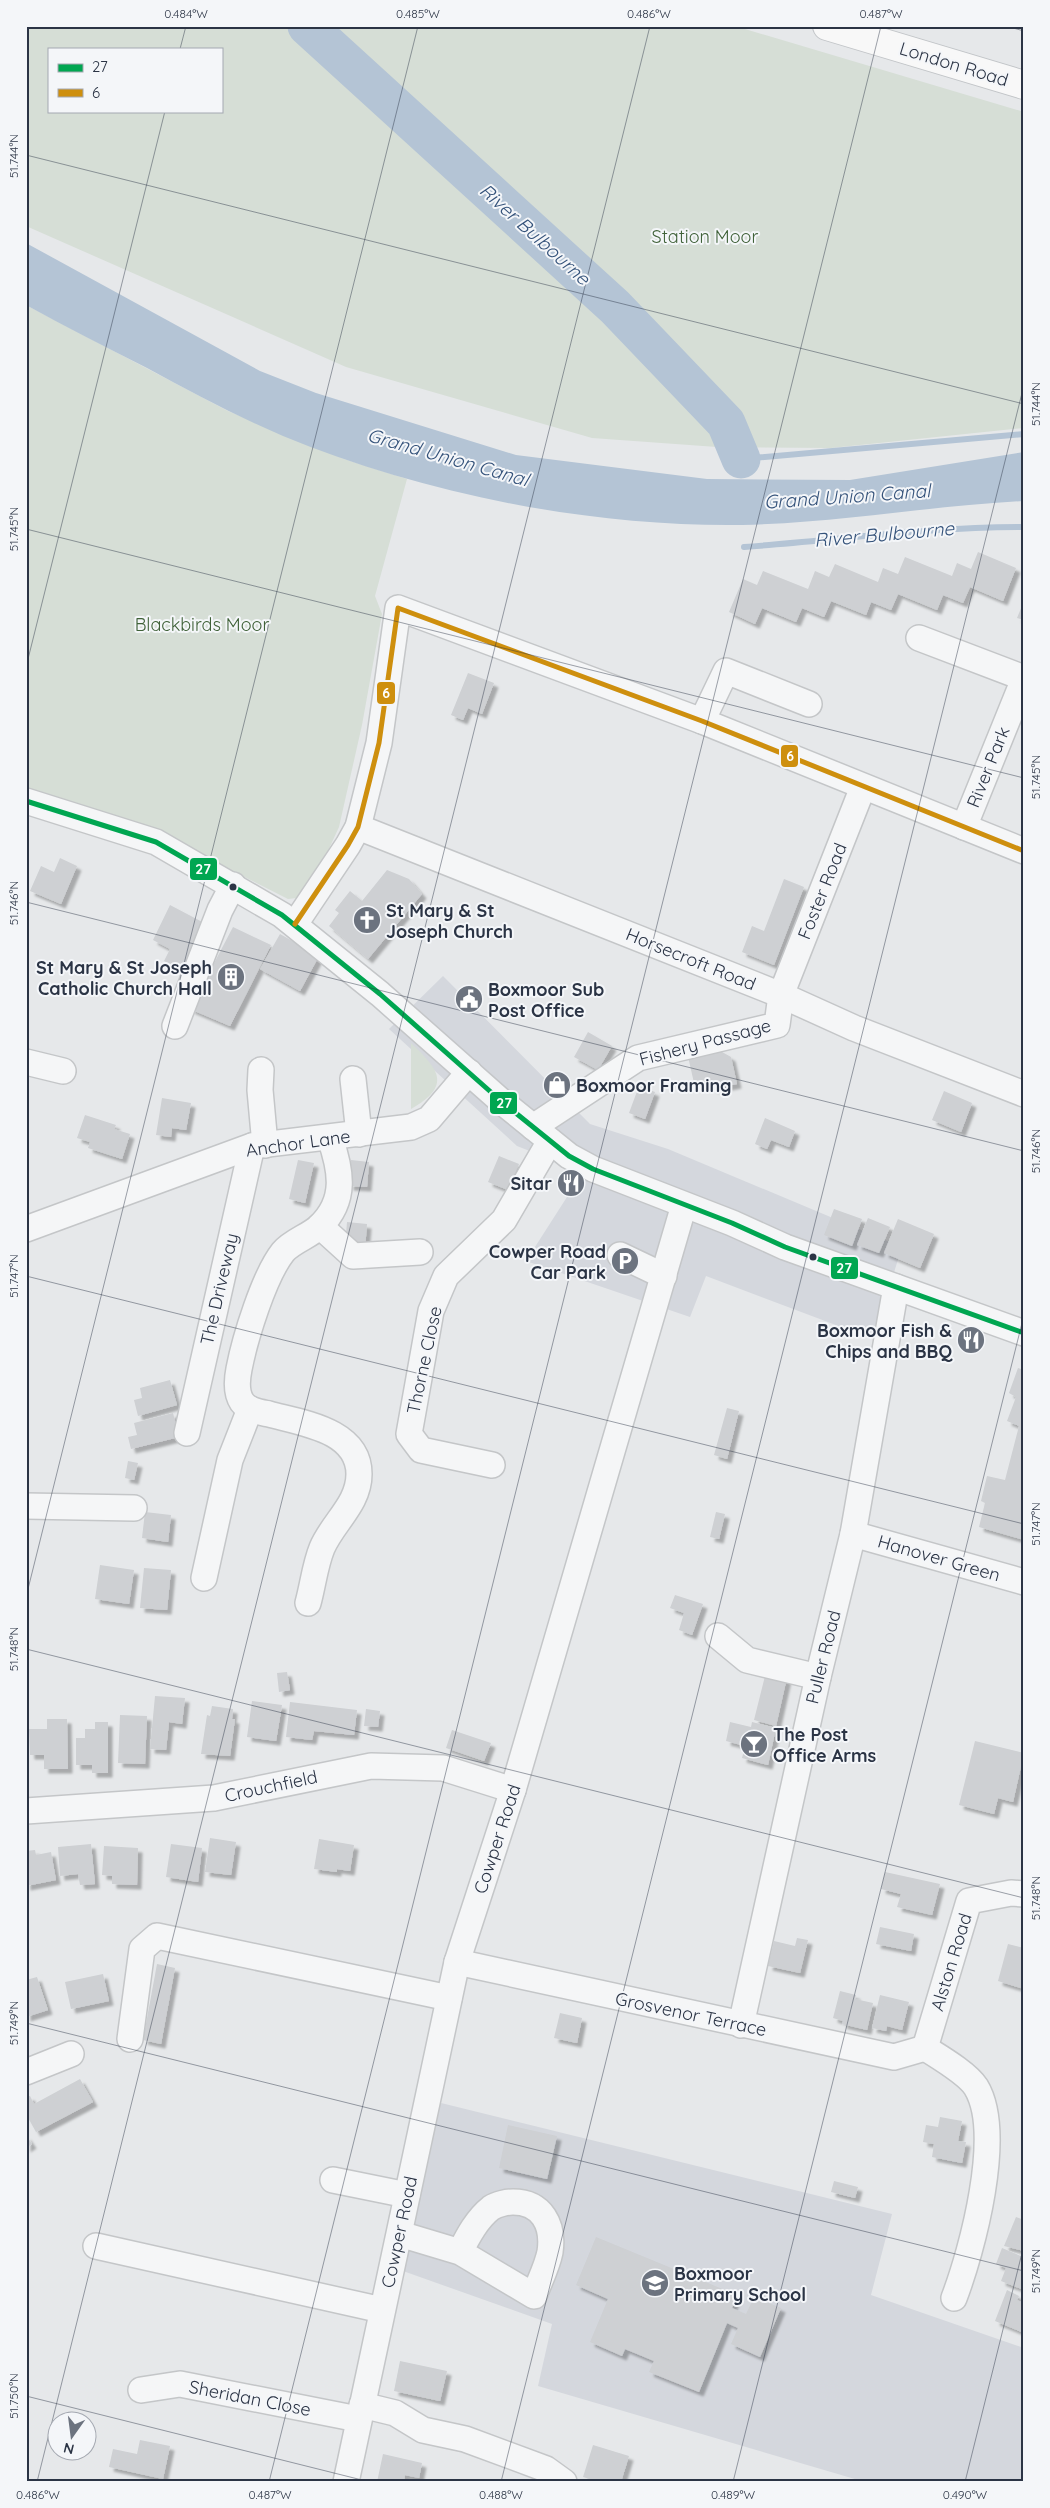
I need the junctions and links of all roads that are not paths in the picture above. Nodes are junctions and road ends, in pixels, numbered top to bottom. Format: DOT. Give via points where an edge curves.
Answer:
graph roads {
  1 [pos="827,26"];
  2 [pos="1024,85"];
  3 [pos="919,638"];
  4 [pos="1024,678"];
  5 [pos="809,704"];
  6 [pos="702,721"];
  7 [pos="863,787"];
  8 [pos="26,801"];
  9 [pos="358,827"];
  10 [pos="964,827"];
  11 [pos="1024,851"];
  12 [pos="233,885"];
  13 [pos="295,924"];
  14 [pos="781,995"];
  15 [pos="175,1026"];
  16 [pos="26,1062"];
  17 [pos="261,1070"];
  18 [pos="64,1071"];
  19 [pos="469,1072"];
  20 [pos="353,1079"];
  21 [pos="1024,1094"];
  22 [pos="359,1134"];
  23 [pos="542,1134"];
  24 [pos="330,1138"];
  25 [pos="258,1145"];
  26 [pos="684,1205"];
  27 [pos="320,1226"];
  28 [pos="26,1229"];
  29 [pos="420,1252"];
  30 [pos="620,1255"];
  31 [pos="664,1276"];
  32 [pos="896,1287"];
  33 [pos="1024,1333"];
  34 [pos="250,1409"];
  35 [pos="186,1433"];
  36 [pos="492,1465"];
  37 [pos="26,1506"];
  38 [pos="134,1508"];
  39 [pos="853,1534"];
  40 [pos="204,1578"];
  41 [pos="1024,1582"];
  42 [pos="308,1603"];
  43 [pos="718,1636"];
  44 [pos="818,1677"];
  45 [pos="513,1790"];
  46 [pos="26,1811"];
  47 [pos="1024,1894"];
  48 [pos="457,1962"];
  49 [pos="449,1998"];
  50 [pos="741,2025"];
  51 [pos="130,2039"];
  52 [pos="925,2048"];
  53 [pos="71,2054"];
  54 [pos="26,2072"];
  55 [pos="333,2180"];
  56 [pos="407,2195"];
  57 [pos="400,2234"];
  58 [pos="96,2246"];
  59 [pos="460,2252"];
  60 [pos="954,2298"];
  61 [pos="382,2310"];
  62 [pos="141,2390"];
  63 [pos="360,2412"];
  64 [pos="346,2482"];
  65 [pos="564,2482"];
  1 -- 2 [label="main road, London Road"];
  3 -- 4 [label="street, River Park"];
  4 -- 10 [label="street, River Park"];
  5 -- 6 [label="street" via="726,671"];
  6 -- 7 [label="street"];
  6 -- 9 [label="street" via="398,608 379,743"];
  7 -- 10 [label="street"];
  7 -- 14 [label="street, Foster Road"];
  8 -- 12 [label="street" via="156,842"];
  9 -- 13 [label="street"];
  9 -- 14 [label="street, Horsecroft Road"];
  10 -- 11 [label="street"];
  12 -- 13 [label="street"];
  12 -- 15 [label="street" via="220,910"];
  13 -- 19 [label="street"];
  14 -- 21 [label="street, Horsecroft Road" via="854,1028"];
  14 -- 23 [label="street, Fishery Passage" via="777,1025 638,1058"];
  16 -- 18 [label="street"];
  17 -- 25 [label="street, The Driveway"];
  19 -- 22 [label="street, Anchor Lane" via="429,1119 411,1127"];
  19 -- 23 [label="street"];
  20 -- 22 [label="street"];
  22 -- 24 [label="street, Anchor Lane"];
  23 -- 26 [label="street" via="569,1156 593,1169"];
  23 -- 36 [label="street, Thorne Close" via="504,1220 446,1276 431,1311 409,1434 421,1450"];
  24 -- 25 [label="street, Anchor Lane"];
  24 -- 27 [label="street" via="340,1168 337,1204"];
  25 -- 28 [label="street, Anchor Lane"];
  25 -- 35 [label="street, The Driveway"];
  26 -- 31 [label="street, Cowper Road"];
  26 -- 32 [label="street" via="785,1247"];
  27 -- 29 [label="street" via="353,1256"];
  27 -- 34 [label="street" via="284,1251 264,1287 237,1387 241,1401"];
  30 -- 31 [label="street"];
  31 -- 45 [label="street, Cowper Road"];
  32 -- 33 [label="street"];
  32 -- 39 [label="street, Puller Road"];
  34 -- 40 [label="street" via="230,1460"];
  34 -- 42 [label="street" via="310,1425 340,1438 357,1458 356,1492 322,1548"];
  37 -- 38 [label="street"];
  39 -- 41 [label="street, Hanover Green"];
  39 -- 44 [label="street, Puller Road"];
  43 -- 44 [label="street" via="748,1660"];
  44 -- 50 [label="street, Puller Road"];
  45 -- 46 [label="street, Crouchfield" via="443,1768 371,1766 214,1798"];
  45 -- 48 [label="street, Cowper Road"];
  47 -- 52 [label="street, Alston Road" via="1011,1892 969,1901"];
  48 -- 49 [label="street, Cowper Road"];
  48 -- 50 [label="street, Grosvenor Terrace"];
  49 -- 51 [label="street" via="157,1936 142,1949"];
  49 -- 56 [label="street, Cowper Road"];
  50 -- 52 [label="street, Grosvenor Terrace" via="894,2057"];
  52 -- 60 [label="street" via="975,2086 982,2100 986,2124 985,2175 976,2225 968,2261"];
  53 -- 54 [label="street"];
  55 -- 56 [label="street"];
  56 -- 57 [label="street, Cowper Road"];
  57 -- 59 [label="street"];
  57 -- 61 [label="street, Cowper Road"];
  58 -- 61 [label="street"];
  61 -- 63 [label="street, Cowper Road"];
  62 -- 63 [label="street, Sheridan Close" via="180,2384"];
  63 -- 64 [label="street, Cowper Road"];
  63 -- 65 [label="street, Sheridan Close" via="395,2413 423,2430 465,2439 546,2469"];
}
